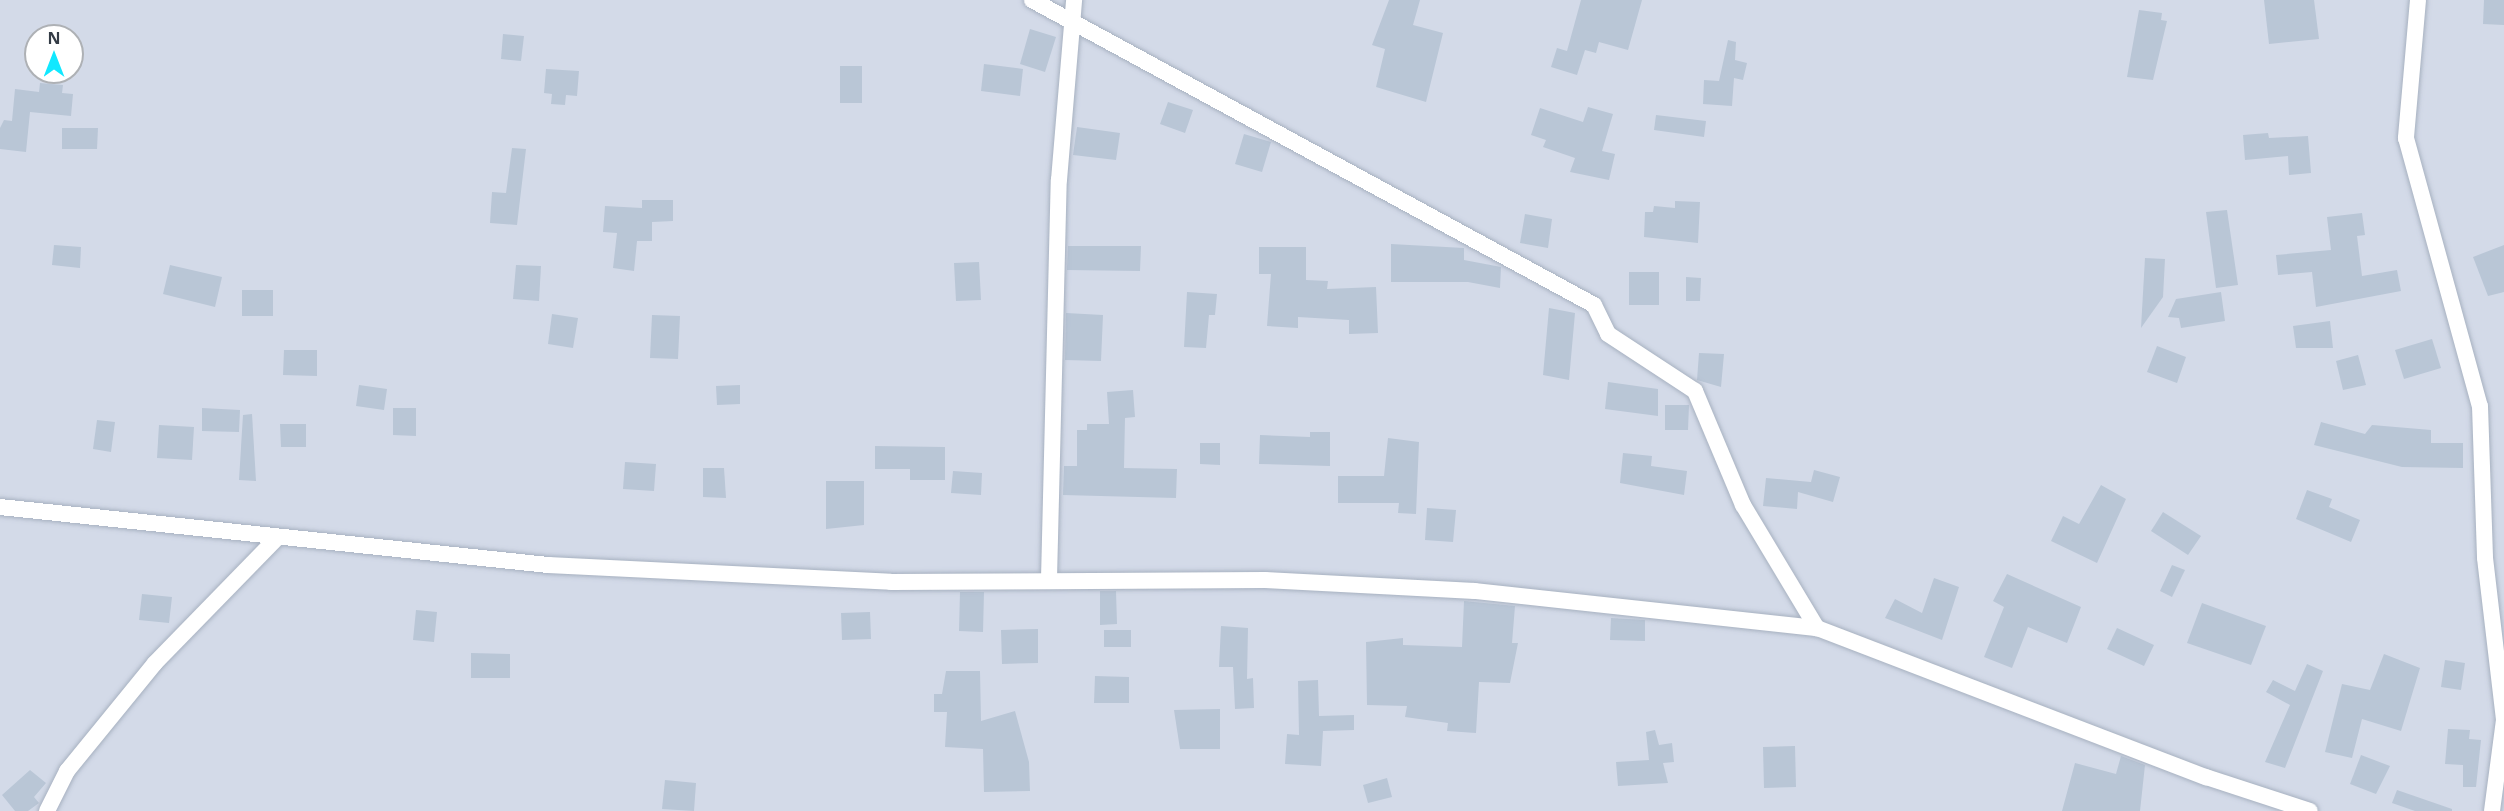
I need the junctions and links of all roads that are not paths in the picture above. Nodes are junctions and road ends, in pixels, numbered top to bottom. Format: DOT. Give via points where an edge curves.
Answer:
graph roads {
  1 [pos="1032,0"];
  2 [pos="1074,0"];
  3 [pos="2418,0"];
  4 [pos="1072,21"];
  5 [pos="0,507"];
  6 [pos="276,538"];
  7 [pos="1049,579"];
  8 [pos="1818,628"];
  9 [pos="2504,720"];
  10 [pos="47,811"];
  11 [pos="2310,811"];
  12 [pos="2492,811"];
  1 -- 4 [label="street"];
  2 -- 4 [label="street"];
  3 -- 9 [label="street" via="2406,138 2480,406 2485,558"];
  4 -- 7 [label="street" via="1059,180"];
  4 -- 8 [label="street" via="1594,305 1608,334 1695,392 1743,505"];
  5 -- 6 [label="street"];
  6 -- 7 [label="street" via="548,565 891,582"];
  6 -- 10 [label="street" via="155,663 67,771"];
  7 -- 8 [label="street" via="1265,580 1475,591"];
  8 -- 11 [label="street" via="2206,777"];
  9 -- 12 [label="street"];
}
